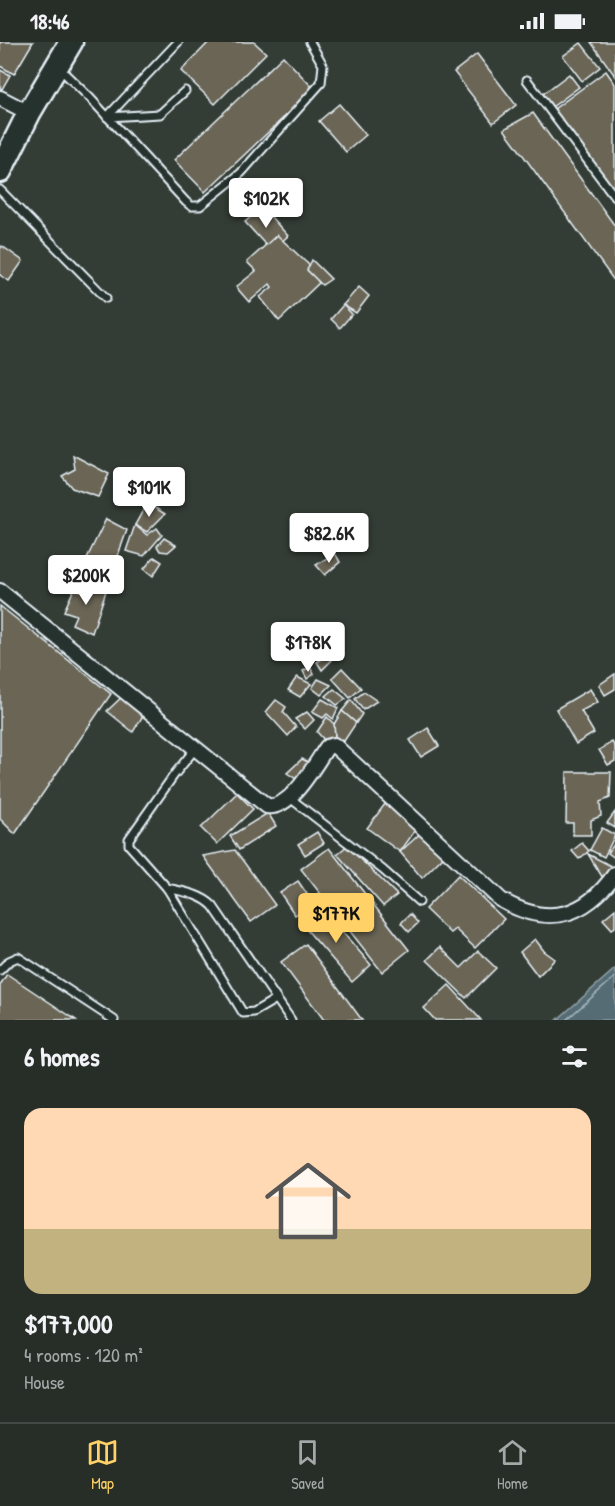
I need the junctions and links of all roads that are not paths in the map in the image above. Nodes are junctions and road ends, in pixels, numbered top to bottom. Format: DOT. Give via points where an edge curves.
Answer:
graph roads {
  1 [pos="70,42"];
  2 [pos="178,42"];
  3 [pos="310,42"];
  4 [pos="56,65"];
  5 [pos="526,80"];
  6 [pos="185,91"];
  7 [pos="0,98"];
  8 [pos="29,113"];
  9 [pos="107,117"];
  10 [pos="0,171"];
  11 [pos="0,190"];
  12 [pos="615,197"];
  13 [pos="106,298"];
  14 [pos="0,591"];
  15 [pos="195,749"];
  16 [pos="290,798"];
  17 [pos="615,874"];
  18 [pos="167,888"];
  19 [pos="419,902"];
  20 [pos="0,970"];
  21 [pos="276,999"];
  22 [pos="114,1020"];
  23 [pos="291,1020"];
  1 -- 4 [label="highway"];
  2 -- 9 [label="lane"];
  3 -- 9 [label="lane" via="323,65 321,83 241,173 200,206 186,202"];
  4 -- 8 [label="highway"];
  4 -- 9 [label="lane"];
  5 -- 12 [label="lane"];
  6 -- 9 [label="lane" via="160,114"];
  7 -- 8 [label="street"];
  8 -- 10 [label="highway"];
  11 -- 13 [label="lane"];
  14 -- 15 [label="street"];
  15 -- 16 [label="street" via="267,806 276,807"];
  15 -- 18 [label="lane" via="129,841"];
  16 -- 17 [label="street" via="327,747 334,745 501,900 518,910 552,915 580,909"];
  16 -- 19 [label="lane"];
  18 -- 21 [label="lane" via="208,900"];
  18 -- 21 [label="lane" via="243,1013 255,1012"];
  20 -- 22 [label="lane" via="18,957"];
  21 -- 23 [label="lane"];
}
